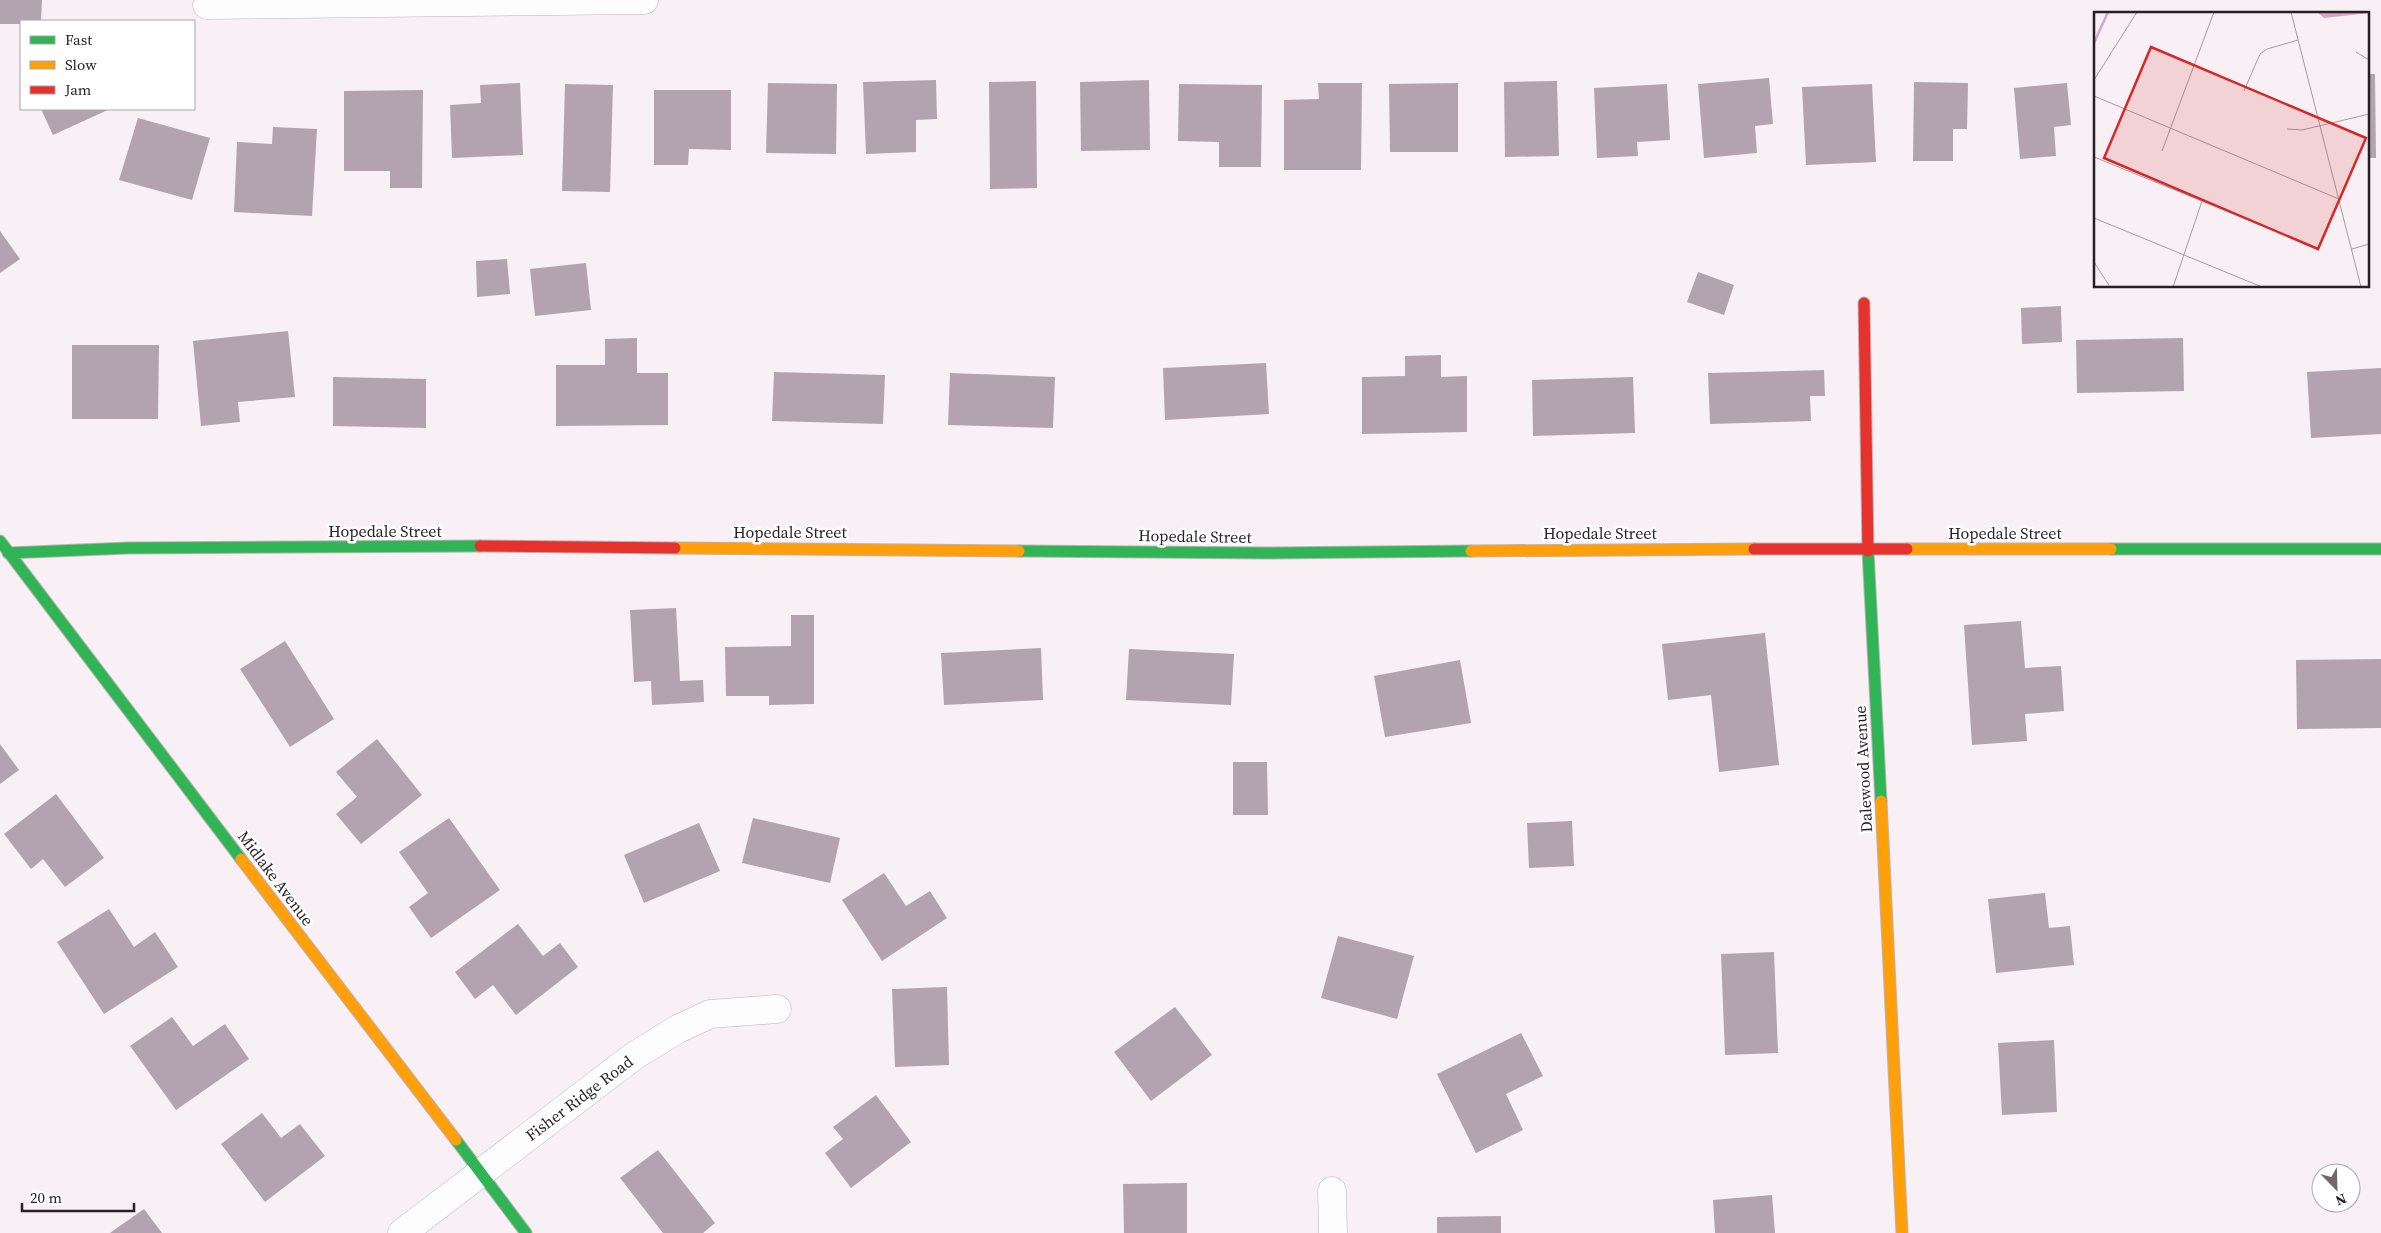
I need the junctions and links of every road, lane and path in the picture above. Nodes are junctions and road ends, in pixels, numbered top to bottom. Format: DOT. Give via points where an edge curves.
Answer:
graph roads {
  1 [pos="644,0"];
  2 [pos="207,5"];
  3 [pos="1864,303"];
  4 [pos="0,541"];
  5 [pos="1868,549"];
  6 [pos="2381,549"];
  7 [pos="8,552"];
  8 [pos="777,1009"];
  9 [pos="481,1174"];
  10 [pos="1332,1190"];
  11 [pos="402,1233"];
  12 [pos="526,1233"];
  13 [pos="1333,1233"];
  14 [pos="1902,1233"];
  1 -- 2 [label="street"];
  3 -- 5 [label="street, Dalewood Avenue"];
  4 -- 7 [label="street, Midlake Avenue"];
  5 -- 6 [label="street, Hopedale Street"];
  5 -- 7 [label="street, Hopedale Street" via="1594,548 1266,554 487,546"];
  5 -- 14 [label="street, Dalewood Avenue"];
  7 -- 9 [label="street, Midlake Avenue"];
  8 -- 9 [label="street, Fisher Ridge Road" via="710,1014 678,1029 634,1056"];
  9 -- 11 [label="street, Fisher Ridge Road"];
  9 -- 12 [label="street, Midlake Avenue"];
  10 -- 13 [label="street"];
}
